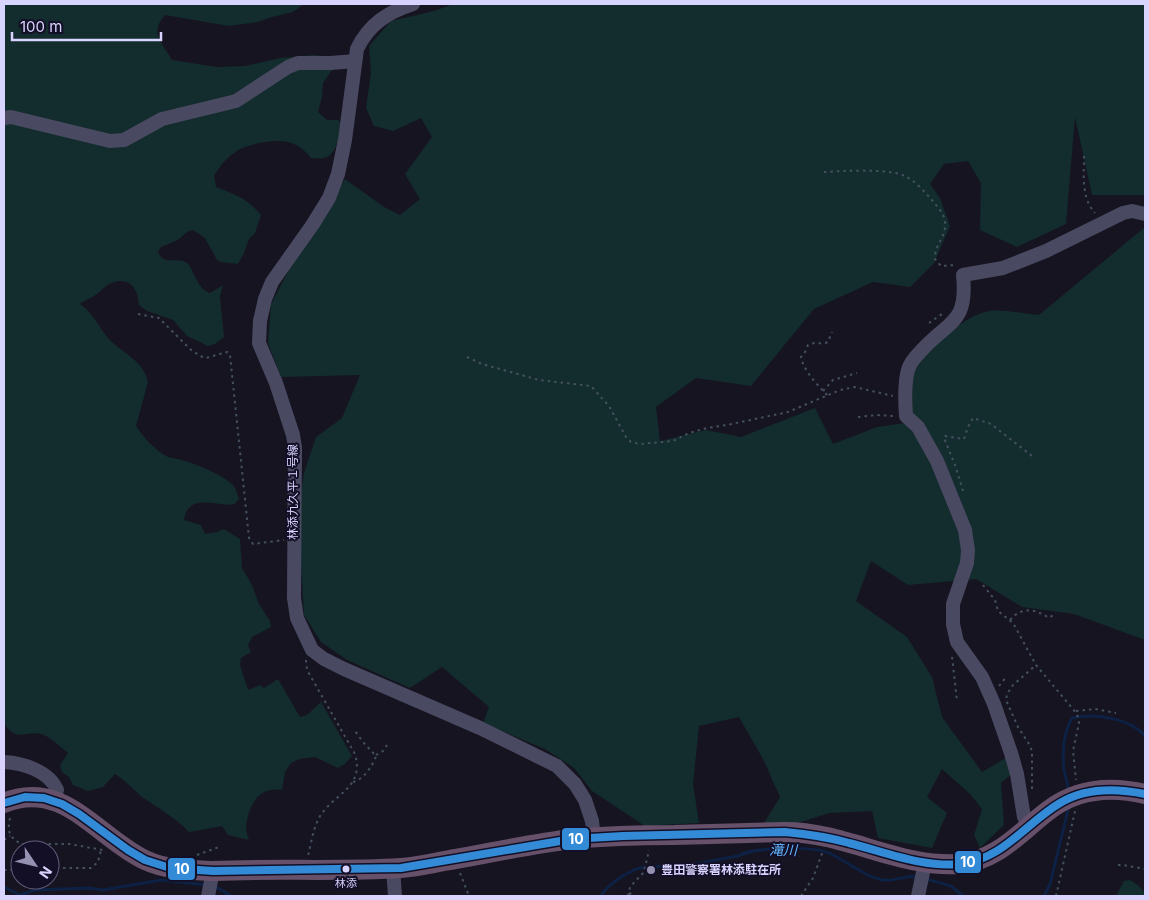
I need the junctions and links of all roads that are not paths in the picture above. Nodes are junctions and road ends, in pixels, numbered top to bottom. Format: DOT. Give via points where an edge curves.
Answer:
graph roads {
  1 [pos="412,4"];
  2 [pos="355,61"];
  3 [pos="4,118"];
  4 [pos="1145,214"];
  5 [pos="4,762"];
  6 [pos="1145,794"];
  7 [pos="54,800"];
  8 [pos="9,801"];
  9 [pos="1030,827"];
  10 [pos="594,838"];
  11 [pos="925,863"];
  12 [pos="393,868"];
  13 [pos="210,886"];
  14 [pos="395,896"];
  15 [pos="918,896"];
  1 -- 2 [label="street, 林添九久平１号線" via="396,9 371,28 360,42"];
  2 -- 3 [label="street" via="298,63 236,101 162,119 124,140 110,142 11,117"];
  2 -- 10 [label="street, 林添九久平１号線" via="338,174 329,198 272,282 264,298 260,321 259,343 293,435 294,598 297,618 312,650 324,659 557,766 585,800"];
  4 -- 9 [label="street" via="1124,213 1003,268 963,275 965,292 960,314 912,361 906,378 906,416 918,427 937,460 965,530 967,563 953,604 957,642 982,677 994,704 1012,753 1024,817"];
  5 -- 7 [label="street" via="29,767 52,781 57,790"];
  6 -- 9 [label="highway" via="1105,789 1072,798 1048,810"];
  7 -- 8 [label="highway" via="34,797"];
  7 -- 13 [label="highway" via="76,811 107,845 131,852 154,864 190,870"];
  9 -- 11 [label="highway" via="995,853 975,861"];
  10 -- 11 [label="highway" via="788,832 826,836"];
  10 -- 12 [label="highway" via="536,844"];
  11 -- 15 [label="street"];
  12 -- 13 [label="highway" via="306,870"];
  12 -- 14 [label="street"];
}
